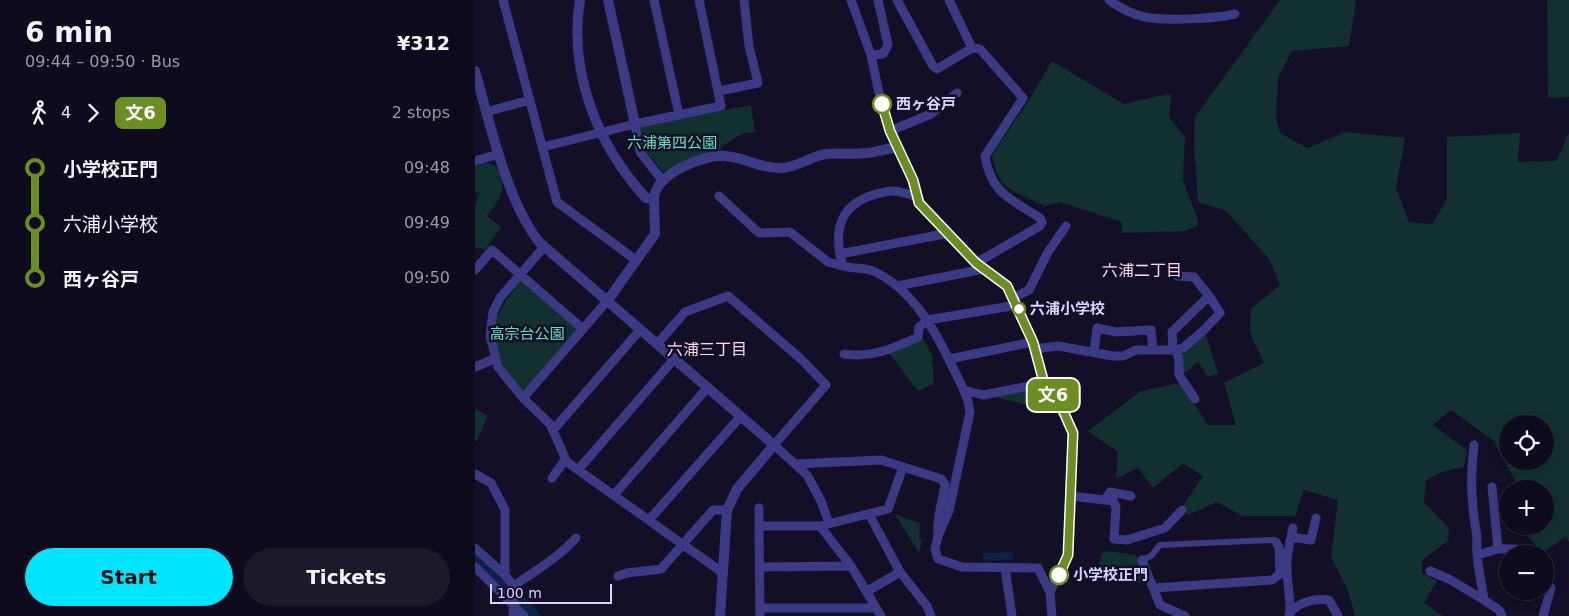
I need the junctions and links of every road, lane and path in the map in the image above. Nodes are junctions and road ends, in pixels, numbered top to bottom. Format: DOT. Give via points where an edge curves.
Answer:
graph roads {
  1 [pos="503,0"];
  2 [pos="580,0"];
  3 [pos="608,0"];
  4 [pos="654,0"];
  5 [pos="699,0"];
  6 [pos="744,0"];
  7 [pos="851,0"];
  8 [pos="878,0"];
  9 [pos="897,0"];
  10 [pos="949,0"];
  11 [pos="1109,0"];
  12 [pos="1235,14"];
  13 [pos="972,48"];
  14 [pos="871,56"];
  15 [pos="475,70"];
  16 [pos="719,91"];
  17 [pos="957,93"];
  18 [pos="530,100"];
  19 [pos="487,112"];
  20 [pos="679,115"];
  21 [pos="635,124"];
  22 [pos="890,131"];
  23 [pos="600,132"];
  24 [pos="543,147"];
  25 [pos="897,147"];
  26 [pos="499,154"];
  27 [pos="475,160"];
  28 [pos="662,180"];
  29 [pos="719,196"];
  30 [pos="918,197"];
  31 [pos="654,199"];
  32 [pos="1066,226"];
  33 [pos="949,234"];
  34 [pos="544,247"];
  35 [pos="840,254"];
  36 [pos="636,260"];
  37 [pos="976,263"];
  38 [pos="843,266"];
  39 [pos="1173,268"];
  40 [pos="475,270"];
  41 [pos="984,270"];
  42 [pos="520,275"];
  43 [pos="897,286"];
  44 [pos="1209,296"];
  45 [pos="608,300"];
  46 [pos="1015,301"];
  47 [pos="927,320"];
  48 [pos="583,329"];
  49 [pos="640,330"];
  50 [pos="658,343"];
  51 [pos="1034,346"];
  52 [pos="1153,350"];
  53 [pos="1174,350"];
  54 [pos="1094,352"];
  55 [pos="844,354"];
  56 [pos="675,358"];
  57 [pos="494,359"];
  58 [pos="949,359"];
  59 [pos="475,366"];
  60 [pos="1044,383"];
  61 [pos="708,387"];
  62 [pos="964,390"];
  63 [pos="523,398"];
  64 [pos="1195,399"];
  65 [pos="741,416"];
  66 [pos="554,429"];
  67 [pos="774,445"];
  68 [pos="1474,445"];
  69 [pos="565,460"];
  70 [pos="796,464"];
  71 [pos="903,467"];
  72 [pos="578,470"];
  73 [pos="475,474"];
  74 [pos="552,478"];
  75 [pos="1492,487"];
  76 [pos="614,495"];
  77 [pos="1071,496"];
  78 [pos="1131,496"];
  79 [pos="1105,499"];
  80 [pos="759,508"];
  81 [pos="727,510"];
  82 [pos="1182,510"];
  83 [pos="869,514"];
  84 [pos="1317,518"];
  85 [pos="649,520"];
  86 [pos="825,525"];
  87 [pos="759,526"];
  88 [pos="938,536"];
  89 [pos="576,538"];
  90 [pos="1276,542"];
  91 [pos="683,544"];
  92 [pos="475,548"];
  93 [pos="1498,549"];
  94 [pos="1477,555"];
  95 [pos="1142,560"];
  96 [pos="760,566"];
  97 [pos="851,566"];
  98 [pos="475,567"];
  99 [pos="1005,568"];
  100 [pos="900,572"];
  101 [pos="1430,572"];
  102 [pos="723,573"];
  103 [pos="505,576"];
  104 [pos="618,576"];
  105 [pos="514,588"];
  106 [pos="1154,588"];
  107 [pos="866,592"];
  108 [pos="1050,592"];
  109 [pos="1484,600"];
  110 [pos="1548,600"];
  111 [pos="514,603"];
  112 [pos="876,608"];
  113 [pos="760,612"];
  114 [pos="838,612"];
  115 [pos="1289,615"];
  116 [pos="513,616"];
  117 [pos="524,616"];
  118 [pos="720,616"];
  119 [pos="881,616"];
  120 [pos="931,616"];
  121 [pos="1011,616"];
  122 [pos="1052,616"];
  123 [pos="1185,616"];
  124 [pos="1338,616"];
  125 [pos="1502,616"];
  126 [pos="1543,616"];
  1 -- 18 [label="street"];
  2 -- 23 [label="street" via="578,47 584,87"];
  3 -- 21 [label="street"];
  4 -- 20 [label="street"];
  5 -- 16 [label="street"];
  6 -- 16 [label="street" via="749,46 758,83"];
  7 -- 14 [label="street"];
  8 -- 14 [label="street" via="888,45 883,54"];
  9 -- 13 [label="street" via="933,66 937,68"];
  10 -- 13 [label="street"];
  11 -- 12 [label="street" via="1145,17"];
  13 -- 37 [label="street" via="979,49 1023,98 985,156 988,174 998,192 1042,222"];
  14 -- 22 [label="street"];
  15 -- 19 [label="street"];
  16 -- 20 [label="street" via="721,106"];
  17 -- 22 [label="street" via="931,114"];
  18 -- 19 [label="street"];
  18 -- 24 [label="street"];
  19 -- 26 [label="street"];
  20 -- 21 [label="street"];
  21 -- 23 [label="street"];
  21 -- 28 [label="street" via="640,152"];
  22 -- 25 [label="street"];
  23 -- 24 [label="street"];
  23 -- 31 [label="street" via="632,183 647,198"];
  24 -- 36 [label="street" via="557,202"];
  25 -- 28 [label="street" via="866,154 821,155 800,165 781,168 762,167 727,156 712,157 679,169"];
  25 -- 30 [label="street"];
  26 -- 27 [label="street"];
  26 -- 34 [label="street" via="525,221"];
  28 -- 31 [label="street" via="655,189"];
  29 -- 38 [label="street" via="759,233 790,232 828,262"];
  30 -- 33 [label="street"];
  30 -- 35 [label="street" via="893,191 852,205 839,224"];
  31 -- 36 [label="street" via="655,234"];
  32 -- 46 [label="street" via="1029,290"];
  33 -- 35 [label="street"];
  33 -- 37 [label="street"];
  34 -- 42 [label="street"];
  34 -- 45 [label="street"];
  35 -- 38 [label="street"];
  36 -- 45 [label="street"];
  37 -- 41 [label="street"];
  38 -- 43 [label="street" via="872,271"];
  39 -- 44 [label="street" via="1177,276 1194,277"];
  40 -- 42 [label="street" via="493,250"];
  41 -- 43 [label="street"];
  41 -- 46 [label="street" via="1007,286"];
  42 -- 48 [label="street"];
  42 -- 57 [label="street" via="500,298 493,312 490,336"];
  43 -- 47 [label="street"];
  44 -- 53 [label="street" via="1172,332"];
  44 -- 53 [label="street" via="1220,313 1183,348"];
  45 -- 48 [label="street"];
  45 -- 49 [label="street"];
  46 -- 47 [label="street"];
  46 -- 51 [label="street"];
  47 -- 55 [label="street" via="919,327 918,337 883,352 858,356"];
  47 -- 58 [label="street"];
  48 -- 63 [label="street"];
  49 -- 50 [label="street"];
  49 -- 66 [label="street"];
  50 -- 56 [label="street"];
  50 -- 67 [label="street" via="685,312 728,296 801,359 826,385"];
  51 -- 54 [label="street"];
  51 -- 58 [label="street"];
  51 -- 60 [label="street"];
  52 -- 53 [label="street"];
  52 -- 54 [label="street" via="1136,350 1123,356"];
  52 -- 54 [label="street" via="1151,330 1116,332 1097,328"];
  53 -- 64 [label="street" via="1179,360 1179,376"];
  56 -- 61 [label="street"];
  56 -- 72 [label="street"];
  57 -- 59 [label="street"];
  57 -- 63 [label="street"];
  58 -- 62 [label="street"];
  60 -- 62 [label="street" via="983,395"];
  60 -- 77 [label="street" via="1061,406 1073,433"];
  61 -- 65 [label="street"];
  61 -- 76 [label="street"];
  62 -- 88 [label="street" via="970,412 949,511"];
  63 -- 66 [label="street"];
  65 -- 67 [label="street"];
  65 -- 85 [label="street"];
  66 -- 69 [label="street"];
  67 -- 70 [label="street"];
  67 -- 81 [label="street" via="737,488"];
  68 -- 94 [label="street" via="1471,490"];
  69 -- 72 [label="street"];
  69 -- 74 [label="street"];
  70 -- 71 [label="street" via="881,460"];
  70 -- 86 [label="street" via="807,475 821,501"];
  71 -- 83 [label="street" via="888,509"];
  71 -- 88 [label="street" via="941,479 945,484 942,509 936,522"];
  72 -- 76 [label="street"];
  73 -- 103 [label="street" via="491,483 505,510"];
  75 -- 93 [label="street"];
  76 -- 85 [label="street"];
  77 -- 79 [label="street"];
  77 -- 108 [label="street" via="1068,555"];
  78 -- 79 [label="street" via="1110,492"];
  79 -- 82 [label="street" via="1116,507 1114,539 1127,540 1165,528"];
  80 -- 87 [label="street"];
  81 -- 91 [label="street" via="713,510"];
  81 -- 102 [label="street"];
  83 -- 86 [label="street"];
  83 -- 100 [label="street"];
  84 -- 115 [label="street" via="1311,540 1292,533 1287,558 1292,607"];
  85 -- 91 [label="street"];
  86 -- 87 [label="street"];
  86 -- 97 [label="street"];
  87 -- 96 [label="street"];
  88 -- 99 [label="street" via="935,554 938,559 962,568"];
  89 -- 105 [label="street" via="560,556"];
  90 -- 95 [label="street" via="1160,546"];
  90 -- 106 [label="street" via="1280,574 1272,580"];
  91 -- 102 [label="street"];
  91 -- 104 [label="street" via="661,570"];
  92 -- 103 [label="street"];
  93 -- 94 [label="street"];
  94 -- 109 [label="street"];
  95 -- 106 [label="street"];
  96 -- 97 [label="street"];
  96 -- 113 [label="street"];
  97 -- 107 [label="street"];
  98 -- 111 [label="street"];
  99 -- 108 [label="street" via="1038,568"];
  99 -- 121 [label="street"];
  100 -- 107 [label="street"];
  100 -- 120 [label="street"];
  101 -- 109 [label="street" via="1449,579"];
  102 -- 118 [label="street"];
  103 -- 105 [label="street"];
  105 -- 111 [label="street"];
  106 -- 123 [label="street" via="1160,605"];
  107 -- 112 [label="street"];
  108 -- 122 [label="street"];
  109 -- 125 [label="street"];
  110 -- 126 [label="street"];
  111 -- 116 [label="street"];
  111 -- 117 [label="street"];
  112 -- 114 [label="street"];
  112 -- 119 [label="street"];
  113 -- 114 [label="street"];
  115 -- 124 [label="street" via="1295,607 1318,599 1329,600"];
}
